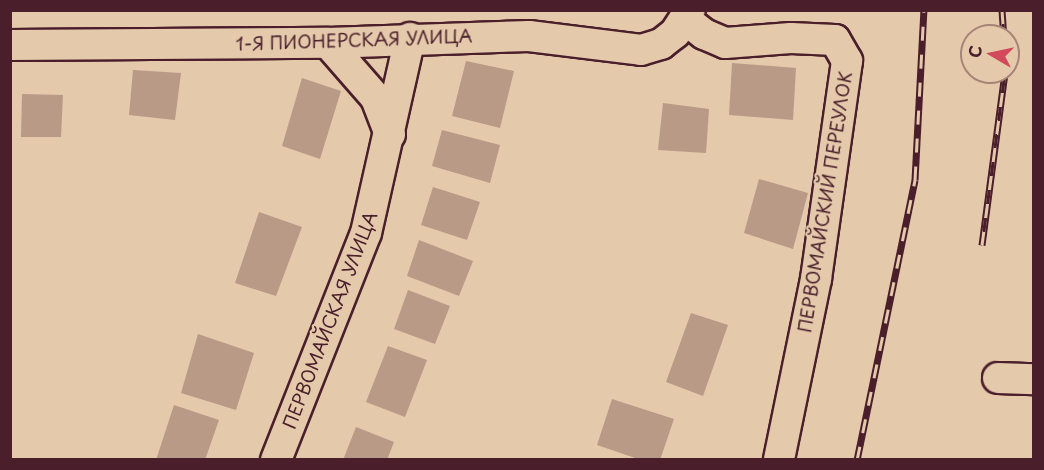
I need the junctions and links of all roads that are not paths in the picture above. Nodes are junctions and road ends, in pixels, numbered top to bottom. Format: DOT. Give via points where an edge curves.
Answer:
graph roads {
  1 [pos="688,15"];
  2 [pos="410,38"];
  3 [pos="328,43"];
  4 [pos="10,45"];
  5 [pos="390,134"];
  6 [pos="998,378"];
  7 [pos="1034,379"];
  8 [pos="276,459"];
  9 [pos="779,459"];
  1 -- 2 [label="street, 1-Я ПИОНЕРСКАЯ УЛИЦА" via="661,44 641,50 529,36"];
  1 -- 9 [label="street, ПЕРВОМАЙСКИЙ ПЕРЕУЛОК" via="704,34 725,43 791,38 835,40 848,61 816,279"];
  2 -- 3 [label="street, 1-Я ПИОНЕРСКАЯ УЛИЦА"];
  2 -- 5 [label="street, ПЕРВОМАЙСКАЯ УЛИЦА"];
  3 -- 4 [label="street, 1-Я ПИОНЕРСКАЯ УЛИЦА"];
  3 -- 5 [label="street" via="376,98"];
  5 -- 8 [label="street, ПЕРВОМАЙСКАЯ УЛИЦА" via="366,233"];
  6 -- 7 [label="street"];
}
